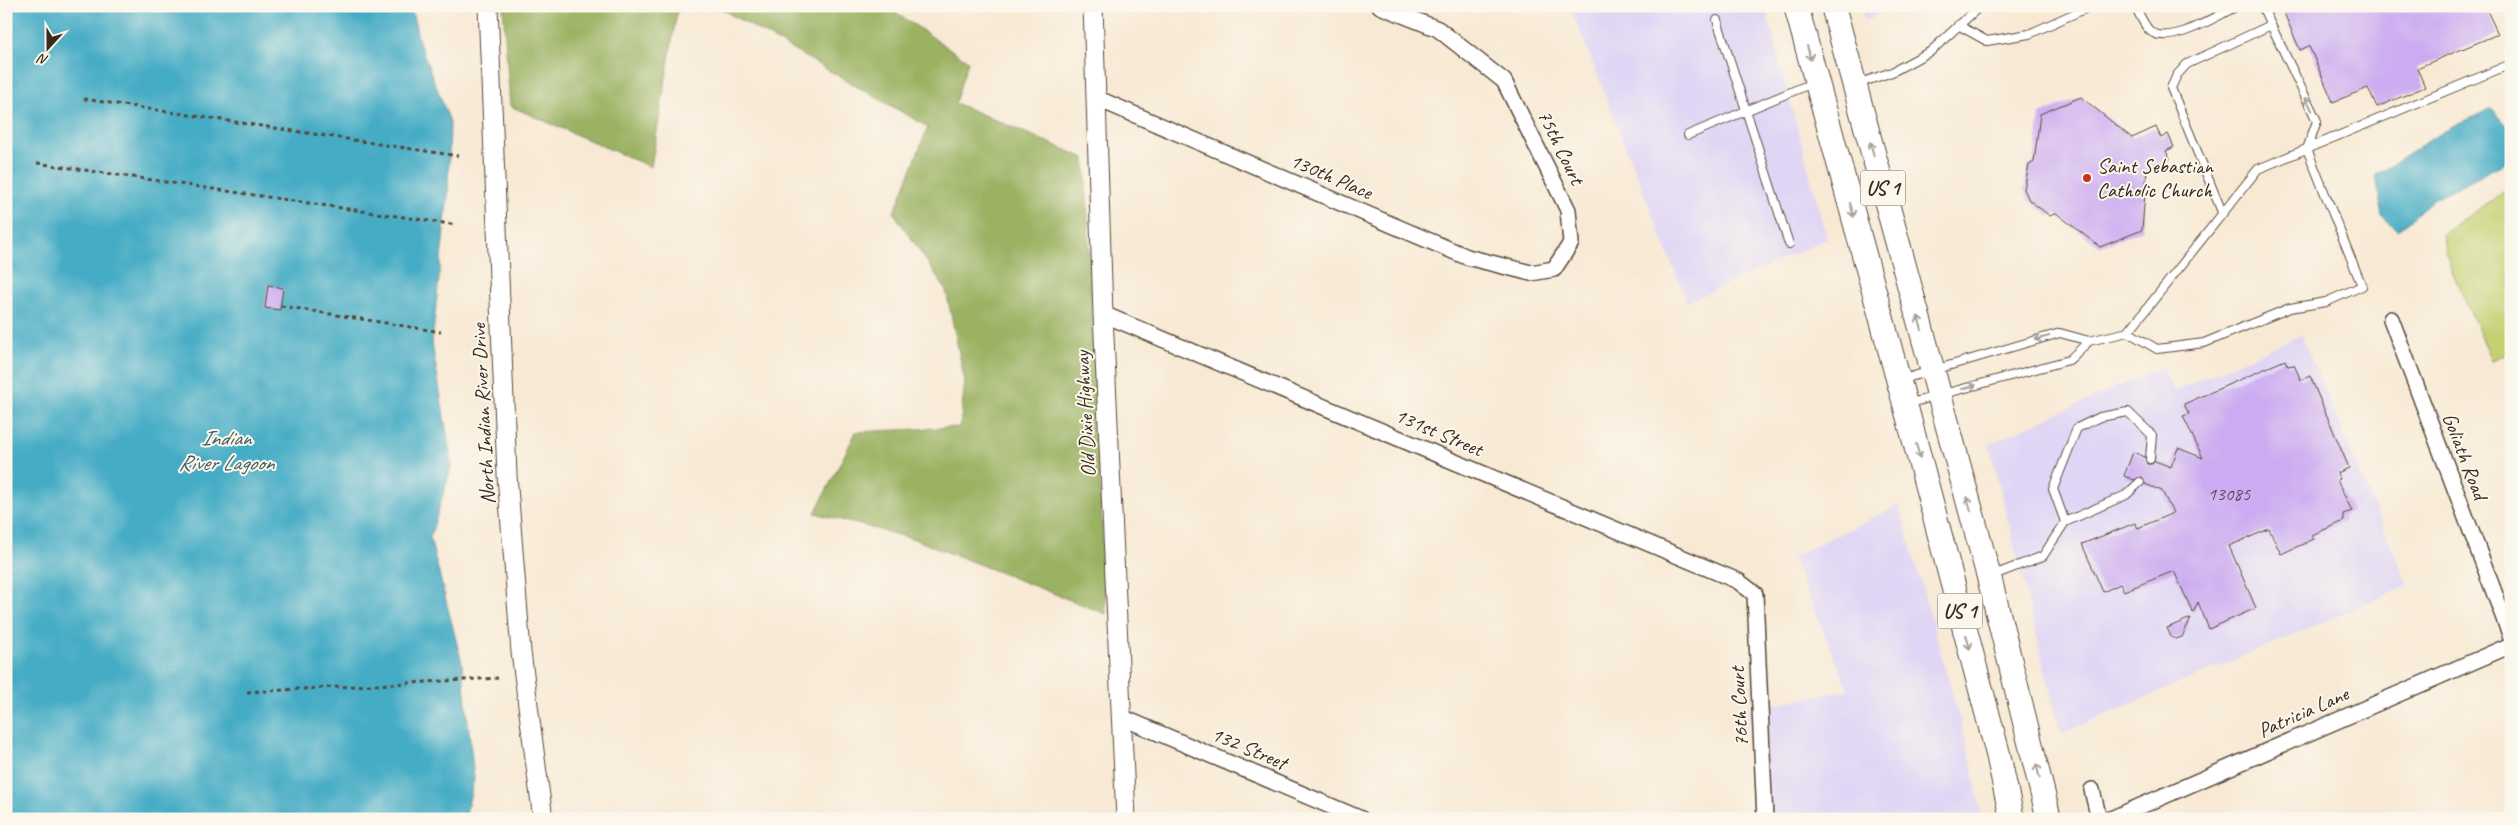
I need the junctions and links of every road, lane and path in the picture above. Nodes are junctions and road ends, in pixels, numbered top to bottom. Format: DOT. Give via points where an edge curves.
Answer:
graph roads {
  1 [pos="488,6"];
  2 [pos="1092,6"];
  3 [pos="1380,6"];
  4 [pos="1796,6"];
  5 [pos="1833,6"];
  6 [pos="1980,6"];
  7 [pos="2091,6"];
  8 [pos="2136,6"];
  9 [pos="2237,6"];
  10 [pos="2262,6"];
  11 [pos="1717,20"];
  12 [pos="1958,25"];
  13 [pos="2271,25"];
  14 [pos="2511,64"];
  15 [pos="1816,81"];
  16 [pos="1855,84"];
  17 [pos="1096,98"];
  18 [pos="84,99"];
  19 [pos="1747,111"];
  20 [pos="1688,136"];
  21 [pos="2307,149"];
  22 [pos="458,156"];
  23 [pos="37,163"];
  24 [pos="2222,212"];
  25 [pos="457,225"];
  26 [pos="1789,244"];
  27 [pos="1554,269"];
  28 [pos="281,306"];
  29 [pos="1103,314"];
  30 [pos="2391,319"];
  31 [pos="441,332"];
  32 [pos="2128,332"];
  33 [pos="2089,341"];
  34 [pos="1933,370"];
  35 [pos="1898,380"];
  36 [pos="1941,395"];
  37 [pos="1905,404"];
  38 [pos="2150,459"];
  39 [pos="2140,482"];
  40 [pos="2065,522"];
  41 [pos="1990,577"];
  42 [pos="1755,594"];
  43 [pos="2511,637"];
  44 [pos="2511,645"];
  45 [pos="498,678"];
  46 [pos="247,692"];
  47 [pos="1121,717"];
  48 [pos="2092,790"];
  49 [pos="543,819"];
  50 [pos="1126,819"];
  51 [pos="1360,819"];
  52 [pos="1765,819"];
  53 [pos="2012,819"];
  54 [pos="2049,819"];
  55 [pos="2099,819"];
  56 [pos="2111,819"];
  1 -- 49 [label="street, North Indian River Drive" via="507,475 521,652"];
  2 -- 17 [label="street, Old Dixie Highway"];
  3 -- 27 [label="street, 75th Court" via="1438,29 1504,81 1568,210 1571,243"];
  4 -- 15 [label="main road, US 1, one-way"];
  5 -- 16 [label="main road, US 1"];
  6 -- 12 [label="lane"];
  7 -- 12 [label="lane" via="2029,34 1987,41"];
  8 -- 9 [label="lane" via="2148,30 2165,37"];
  10 -- 13 [label="lane"];
  11 -- 19 [label="lane"];
  12 -- 16 [label="lane" via="1931,51 1892,72"];
  21 -- 13 [label="lane, one-way" via="2317,121"];
  13 -- 24 [label="lane" via="2186,64 2171,88"];
  14 -- 21 [label="lane"];
  15 -- 19 [label="lane"];
  15 -- 35 [label="main road, US 1, one-way"];
  34 -- 16 [label="main road, US 1, one-way"];
  17 -- 27 [label="street, 130th Place" via="1467,257 1531,273"];
  17 -- 29 [label="street, Old Dixie Highway"];
  18 -- 22 [label="path"];
  19 -- 20 [label="lane"];
  19 -- 26 [label="lane"];
  21 -- 24 [label="lane" via="2258,169"];
  21 -- 32 [label="lane" via="2362,286 2326,302 2290,308 2204,343 2157,349"];
  23 -- 25 [label="path"];
  24 -- 32 [label="lane"];
  28 -- 31 [label="path"];
  29 -- 42 [label="street, 131st Street" via="1738,581"];
  29 -- 47 [label="street, Old Dixie Highway"];
  30 -- 43 [label="street, Goliath Road"];
  32 -- 33 [label="lane"];
  33 -- 34 [label="lane, one-way" via="2060,333"];
  36 -- 33 [label="lane, one-way" via="2069,360"];
  34 -- 35 [label="lane"];
  34 -- 36 [label="main road, US 1"];
  35 -- 37 [label="main road, US 1"];
  36 -- 37 [label="lane"];
  41 -- 36 [label="main road, US 1, one-way"];
  37 -- 53 [label="main road, US 1, one-way" via="1998,754"];
  38 -- 40 [label="lane" via="2152,435 2128,412 2100,417 2077,428 2053,489"];
  39 -- 40 [label="lane" via="2126,495"];
  40 -- 41 [label="lane" via="2043,556"];
  54 -- 41 [label="main road, US 1, one-way"];
  42 -- 52 [label="street, 76th Court"];
  44 -- 56 [label="street, Patricia Lane"];
  45 -- 46 [label="path"];
  47 -- 50 [label="street, Old Dixie Highway"];
  47 -- 51 [label="street, 132 Street"];
  48 -- 55 [label="street"];
}
